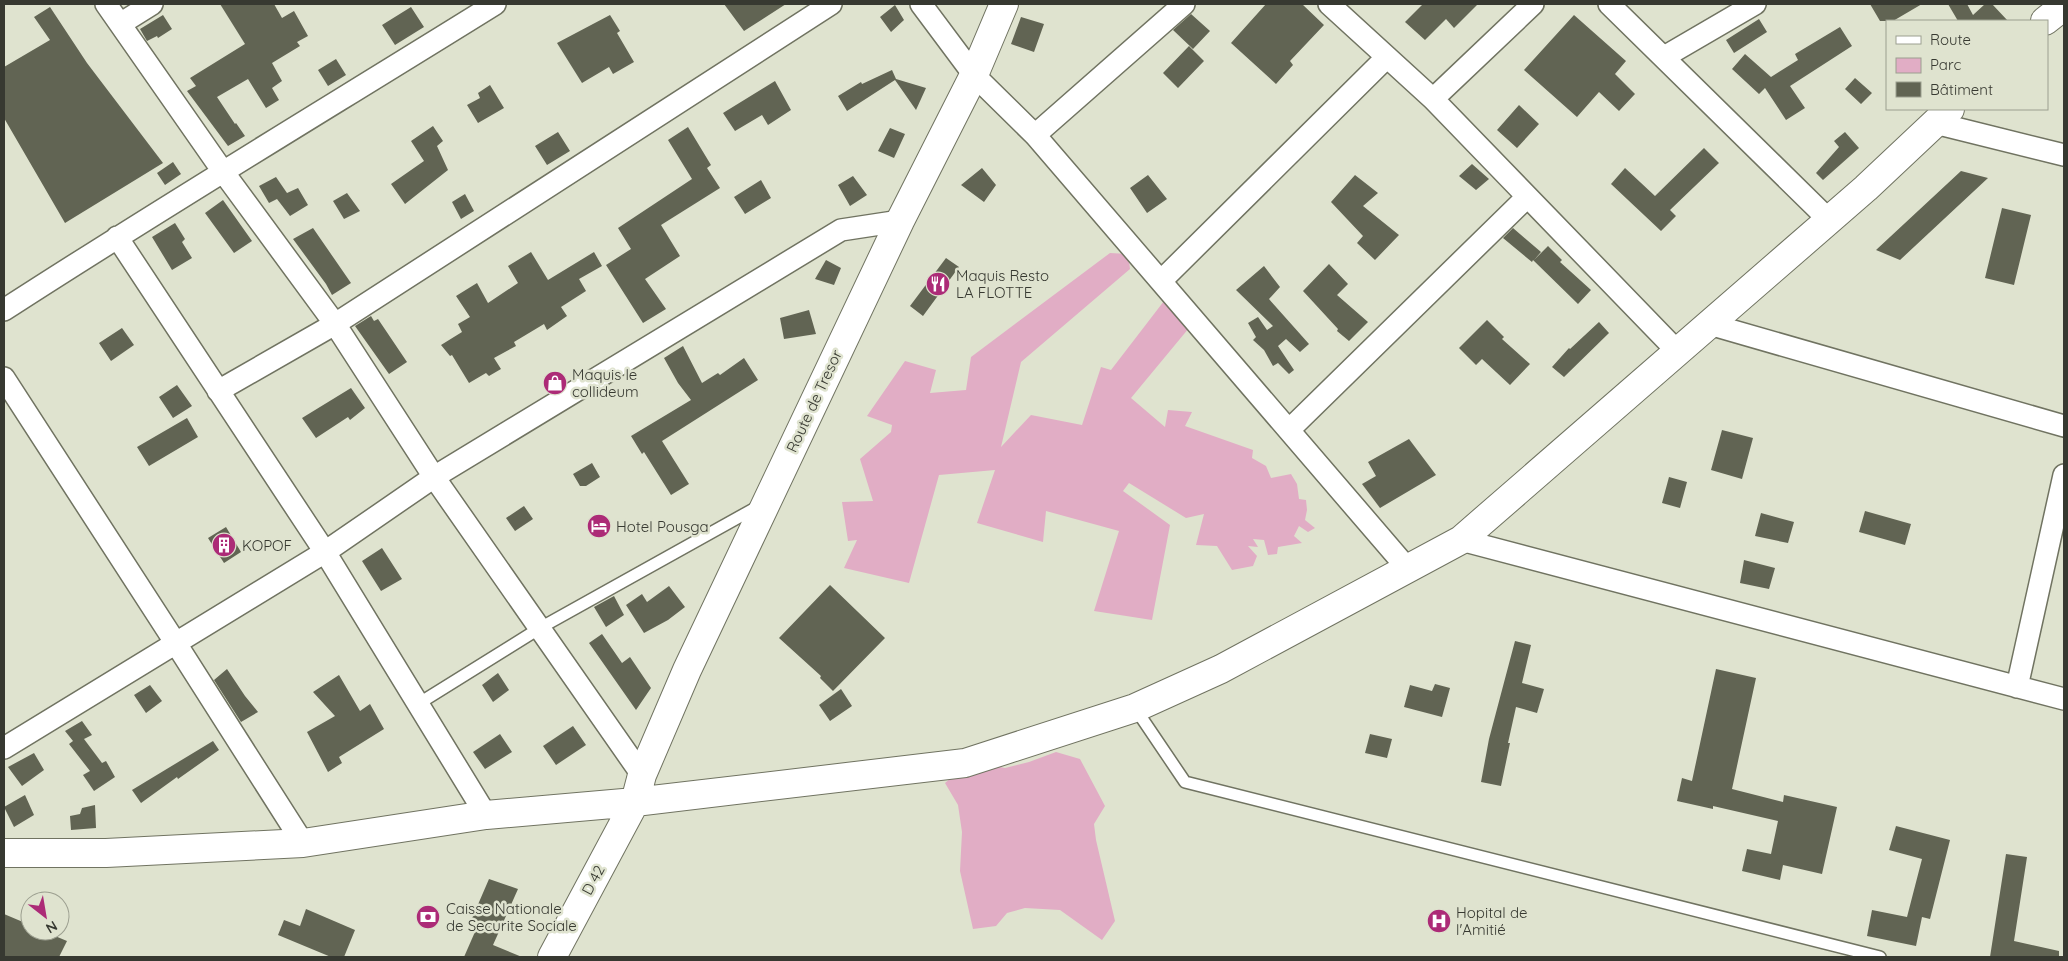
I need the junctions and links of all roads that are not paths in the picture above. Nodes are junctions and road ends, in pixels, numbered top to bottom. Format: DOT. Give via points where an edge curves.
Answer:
graph roads {
  1 [pos="106,4"];
  2 [pos="152,4"];
  3 [pos="494,4"];
  4 [pos="831,4"];
  5 [pos="921,4"];
  6 [pos="1004,4"];
  7 [pos="1184,4"];
  8 [pos="1329,4"];
  9 [pos="1533,4"];
  10 [pos="1610,4"];
  11 [pos="1755,4"];
  12 [pos="2064,6"];
  13 [pos="2046,20"];
  14 [pos="120,24"];
  15 [pos="1387,57"];
  16 [pos="1664,57"];
  17 [pos="974,74"];
  18 [pos="1433,99"];
  19 [pos="1943,116"];
  20 [pos="1035,134"];
  21 [pos="2064,155"];
  22 [pos="224,173"];
  23 [pos="1528,197"];
  24 [pos="900,220"];
  25 [pos="1829,220"];
  26 [pos="117,237"];
  27 [pos="1161,281"];
  28 [pos="4,310"];
  29 [pos="335,324"];
  30 [pos="1710,324"];
  31 [pos="1678,352"];
  32 [pos="4,378"];
  33 [pos="218,391"];
  34 [pos="2064,426"];
  35 [pos="1289,430"];
  36 [pos="2064,475"];
  37 [pos="434,477"];
  38 [pos="767,502"];
  39 [pos="1461,540"];
  40 [pos="325,552"];
  41 [pos="1408,569"];
  42 [pos="540,628"];
  43 [pos="175,642"];
  44 [pos="2017,687"];
  45 [pos="2064,699"];
  46 [pos="418,704"];
  47 [pos="1135,708"];
  48 [pos="4,748"];
  49 [pos="642,775"];
  50 [pos="635,802"];
  51 [pos="486,815"];
  52 [pos="303,844"];
  53 [pos="4,853"];
  54 [pos="552,957"];
  55 [pos="1880,957"];
  1 -- 14 [label="street"];
  2 -- 14 [label="street"];
  3 -- 22 [label="street"];
  4 -- 29 [label="street"];
  5 -- 17 [label="street"];
  6 -- 17 [label="street, Route de Tresor"];
  7 -- 20 [label="street"];
  8 -- 15 [label="street"];
  9 -- 18 [label="street"];
  10 -- 16 [label="street"];
  11 -- 16 [label="street"];
  12 -- 13 [label="street"];
  14 -- 22 [label="street"];
  15 -- 18 [label="street"];
  15 -- 27 [label="street"];
  16 -- 25 [label="street"];
  17 -- 20 [label="street"];
  17 -- 24 [label="street, Route de Tresor"];
  17 -- 49 [label="street"];
  18 -- 23 [label="street"];
  19 -- 21 [label="street"];
  19 -- 25 [label="street"];
  20 -- 27 [label="street"];
  22 -- 26 [label="street"];
  22 -- 29 [label="street"];
  23 -- 31 [label="street"];
  23 -- 35 [label="street"];
  24 -- 37 [label="street" via="841,230"];
  24 -- 38 [label="street, Route de Tresor"];
  25 -- 30 [label="street"];
  26 -- 28 [label="street"];
  26 -- 33 [label="street"];
  27 -- 35 [label="street"];
  29 -- 33 [label="street"];
  29 -- 37 [label="street"];
  30 -- 31 [label="street"];
  30 -- 34 [label="street"];
  31 -- 39 [label="street"];
  32 -- 43 [label="street"];
  33 -- 40 [label="street"];
  35 -- 41 [label="street"];
  36 -- 44 [label="street"];
  37 -- 40 [label="street"];
  37 -- 42 [label="street"];
  38 -- 42 [label="lane"];
  38 -- 49 [label="street, Route de Tresor" via="687,670"];
  39 -- 41 [label="street"];
  39 -- 44 [label="street"];
  40 -- 43 [label="street"];
  40 -- 46 [label="street"];
  41 -- 47 [label="street" via="1221,669"];
  42 -- 46 [label="lane"];
  42 -- 49 [label="street"];
  43 -- 48 [label="street"];
  43 -- 52 [label="street"];
  44 -- 45 [label="street"];
  46 -- 51 [label="street"];
  47 -- 50 [label="street" via="964,764"];
  47 -- 55 [label="lane" via="1185,782"];
  49 -- 50 [label="street, Route de Tresor"];
  50 -- 51 [label="street"];
  50 -- 54 [label="street, D 42 / D 42"];
  51 -- 52 [label="street"];
  52 -- 53 [label="street" via="106,853"];
}
